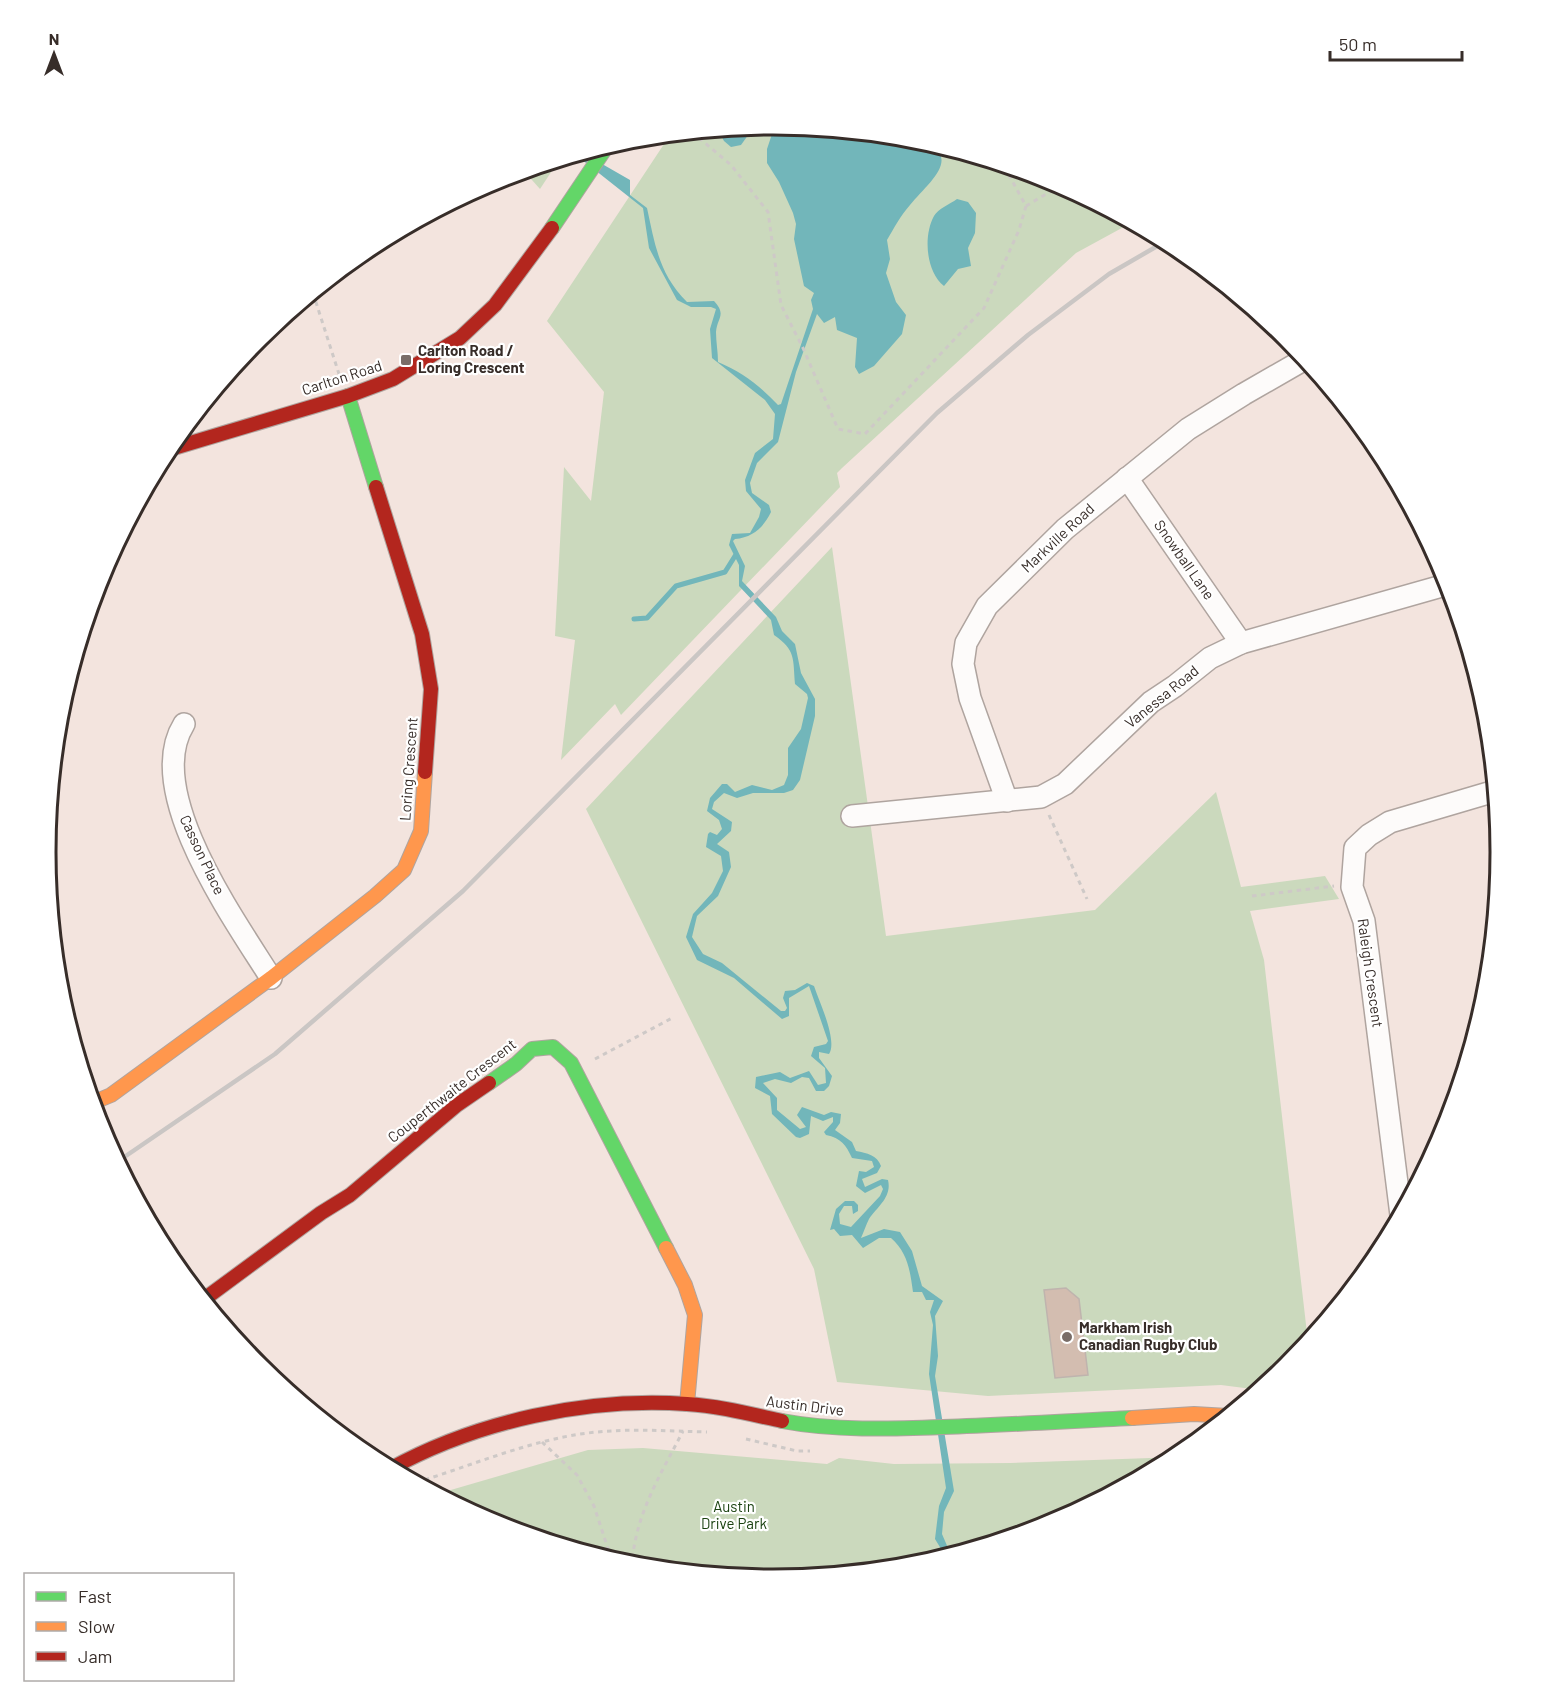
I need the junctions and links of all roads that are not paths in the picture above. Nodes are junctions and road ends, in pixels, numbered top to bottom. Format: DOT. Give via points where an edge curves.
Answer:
graph roads {
  1 [pos="601,156"];
  2 [pos="1297,363"];
  3 [pos="348,396"];
  4 [pos="183,445"];
  5 [pos="1127,478"];
  6 [pos="1439,587"];
  7 [pos="1241,643"];
  8 [pos="184,724"];
  9 [pos="1488,793"];
  10 [pos="1007,801"];
  11 [pos="852,816"];
  12 [pos="271,978"];
  13 [pos="100,1100"];
  14 [pos="1399,1202"];
  15 [pos="209,1295"];
  16 [pos="687,1404"];
  17 [pos="1218,1415"];
  18 [pos="398,1464"];
  1 -- 3 [label="street, Carlton Road" via="495,305 460,338 393,379"];
  2 -- 5 [label="street, Markville Road" via="1188,429"];
  3 -- 4 [label="street, Carlton Road"];
  3 -- 12 [label="street, Loring Crescent" via="427,658 431,689 421,831 404,870 396,878"];
  5 -- 7 [label="street, Snowball Lane"];
  5 -- 10 [label="street, Markville Road" via="1065,529 987,606 966,642 963,663 970,698"];
  6 -- 7 [label="street, Vanessa Road"];
  7 -- 10 [label="street, Vanessa Road" via="1210,658 1151,702 1065,784 1041,796"];
  8 -- 12 [label="street, Casson Place" via="176,737 173,755 172,779 180,808 195,847 228,909"];
  9 -- 14 [label="street, Raleigh Crescent" via="1390,822 1355,848 1352,884 1364,921"];
  10 -- 11 [label="street, Vanessa Road"];
  12 -- 13 [label="street, Loring Crescent"];
  15 -- 16 [label="street, Couperthwaite Crescent" via="350,1195 532,1048 553,1047 571,1063 685,1286 694,1315"];
  16 -- 17 [label="street, Austin Drive" via="829,1428 942,1428"];
  16 -- 18 [label="street, Austin Drive" via="619,1402 548,1412 493,1426"];
}
